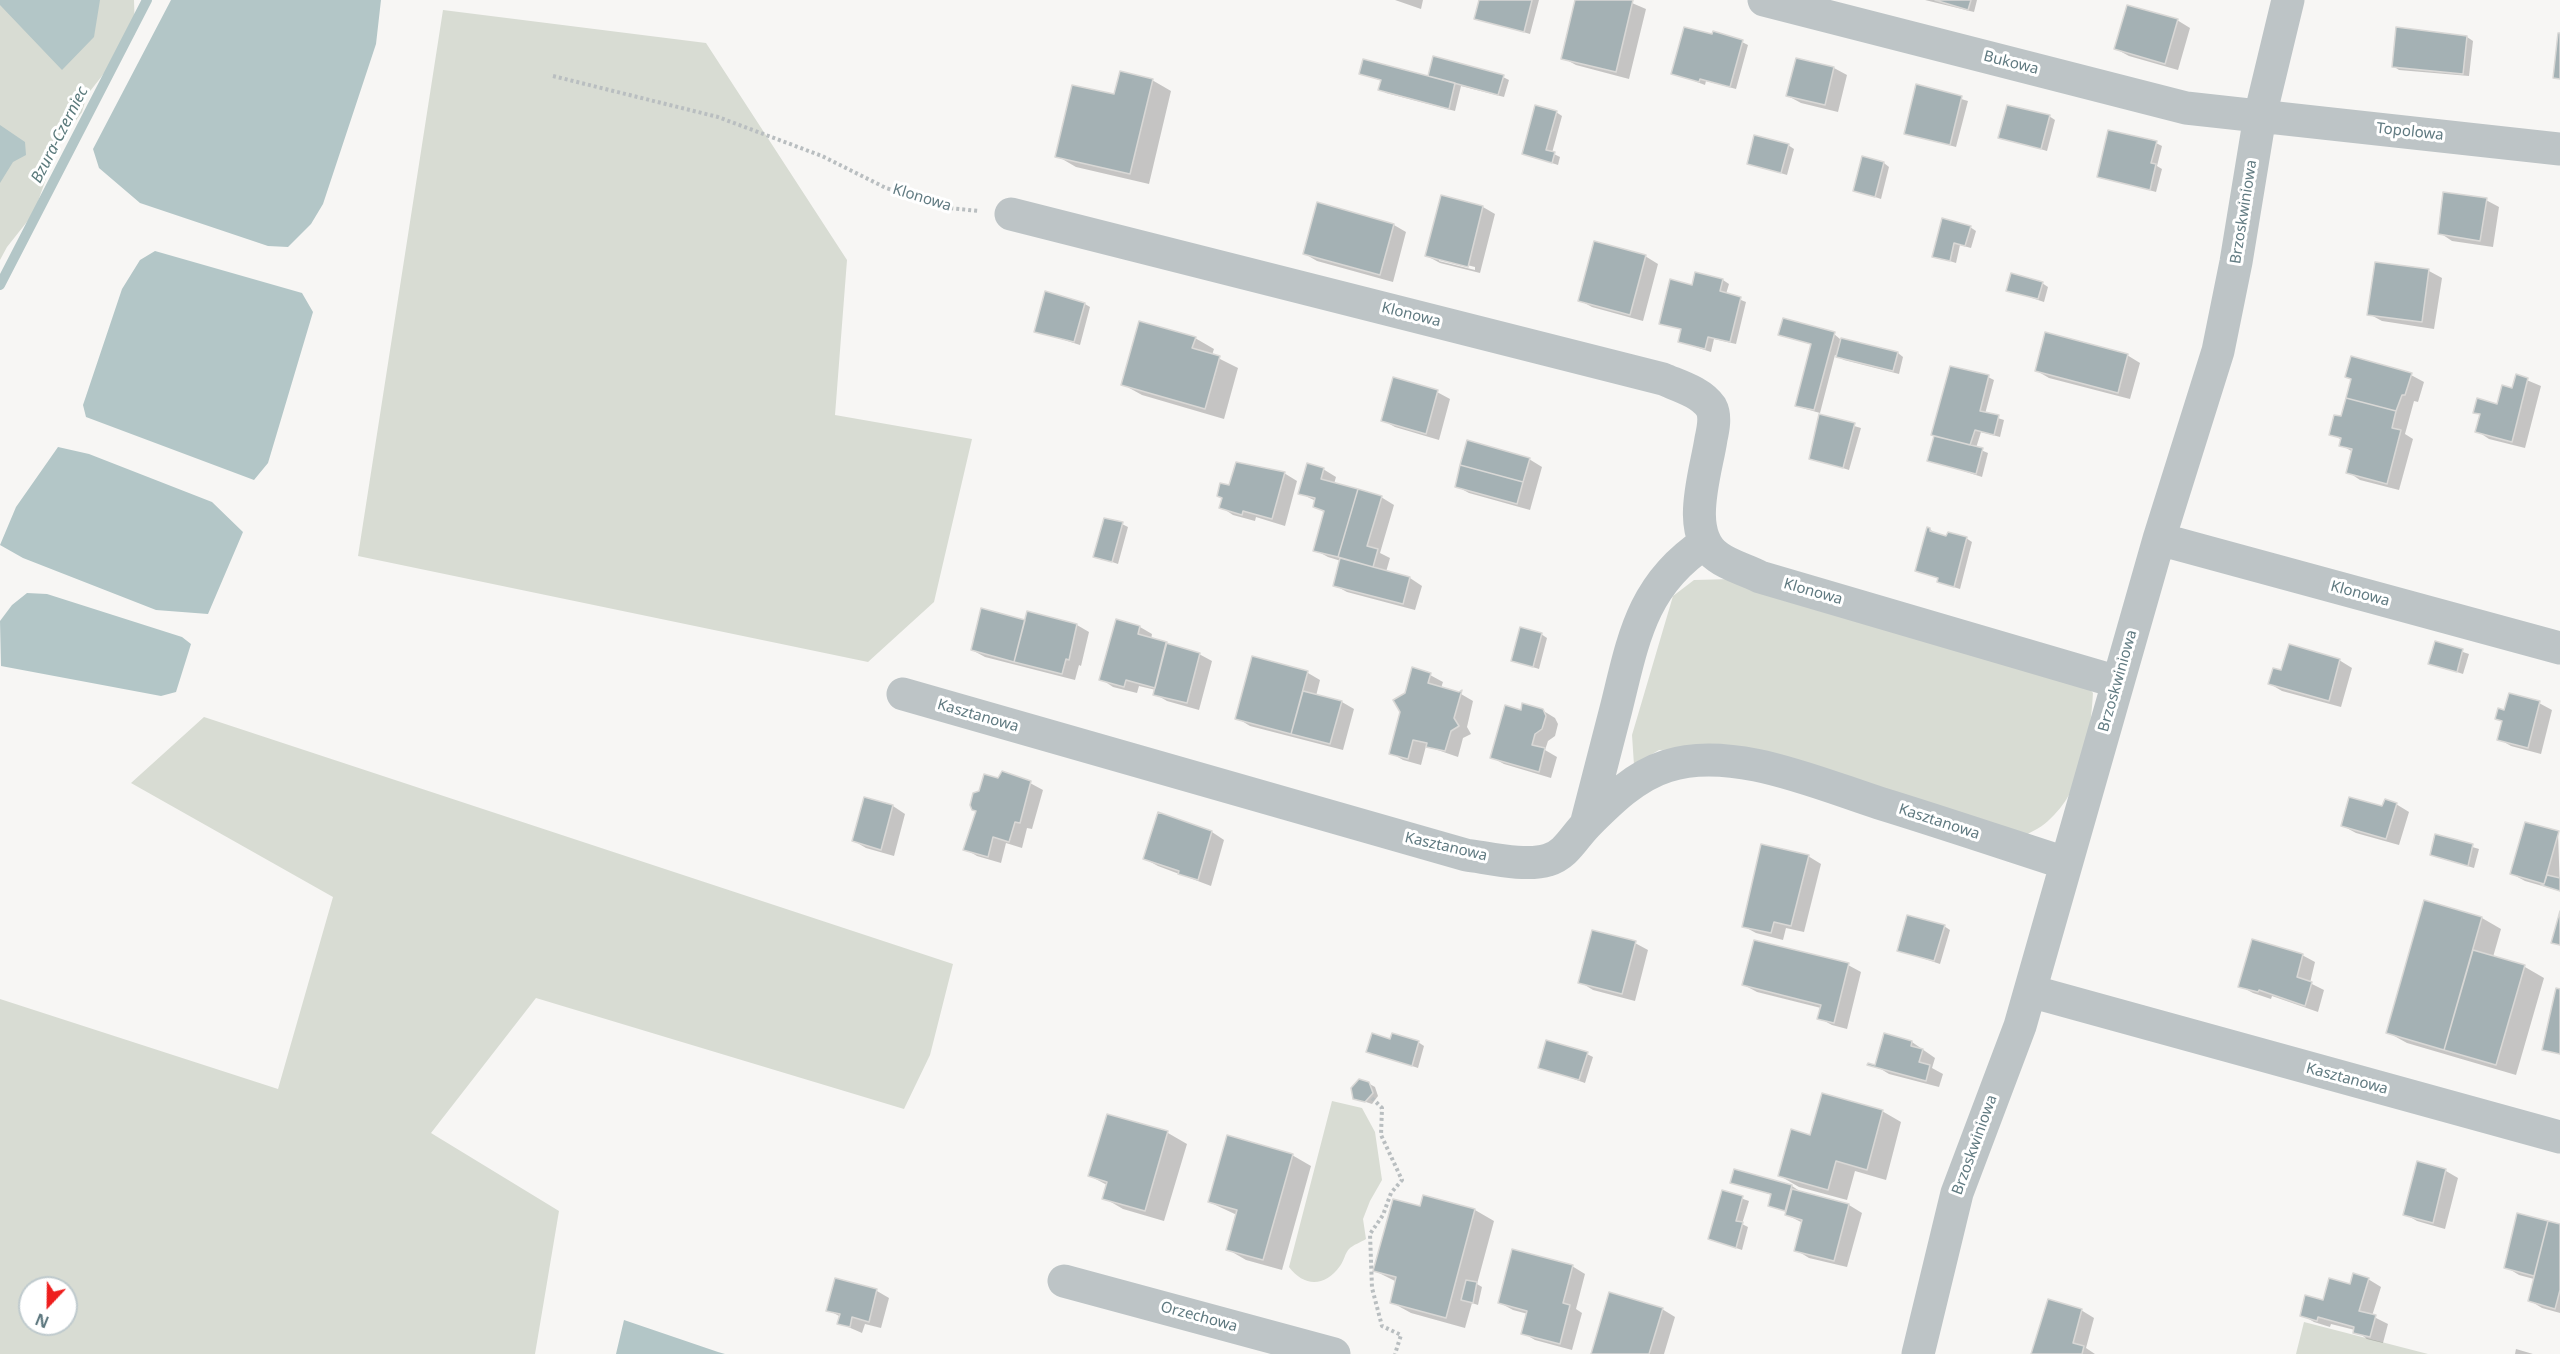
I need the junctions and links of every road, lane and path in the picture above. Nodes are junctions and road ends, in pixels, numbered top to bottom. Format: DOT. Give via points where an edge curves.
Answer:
graph roads {
  1 [pos="1764,0"];
  2 [pos="2288,0"];
  3 [pos="553,76"];
  4 [pos="2260,116"];
  5 [pos="2560,149"];
  6 [pos="1011,214"];
  7 [pos="2159,539"];
  8 [pos="1705,543"];
  9 [pos="2560,648"];
  10 [pos="2118,682"];
  11 [pos="903,694"];
  12 [pos="1586,825"];
  13 [pos="2065,863"];
  14 [pos="2030,991"];
  15 [pos="1372,1098"];
  16 [pos="2560,1137"];
  17 [pos="1064,1281"];
  18 [pos="1334,1354"];
  19 [pos="1395,1354"];
  20 [pos="1918,1354"];
  1 -- 4 [label="street, Bukowa" via="2186,108"];
  2 -- 4 [label="street, Brzoskwiniowa"];
  3 -- 6 [label="path, Klonowa" via="718,117 822,156 886,188 949,208"];
  4 -- 5 [label="street, Topolowa"];
  4 -- 7 [label="street, Brzoskwiniowa" via="2218,351"];
  6 -- 8 [label="street, Klonowa" via="1664,379 1700,395 1712,409 1714,426 1699,513 1699,529"];
  7 -- 9 [label="street, Klonowa"];
  7 -- 10 [label="street, Brzoskwiniowa"];
  8 -- 10 [label="street, Klonowa" via="1718,557 1760,577"];
  8 -- 12 [label="street" via="1683,558 1654,594 1636,629"];
  10 -- 13 [label="street, Brzoskwiniowa"];
  11 -- 12 [label="street, Kasztanowa" via="1466,855 1546,861 1563,854"];
  12 -- 13 [label="street, Kasztanowa" via="1643,775 1692,760 1727,760 1788,774"];
  13 -- 14 [label="street, Brzoskwiniowa"];
  14 -- 16 [label="street, Kasztanowa"];
  14 -- 20 [label="street, Brzoskwiniowa" via="1957,1193"];
  15 -- 19 [label="path" via="1382,1108 1381,1135 1402,1180 1370,1234 1372,1288 1382,1326 1401,1335"];
  17 -- 18 [label="street, Orzechowa"];
}
